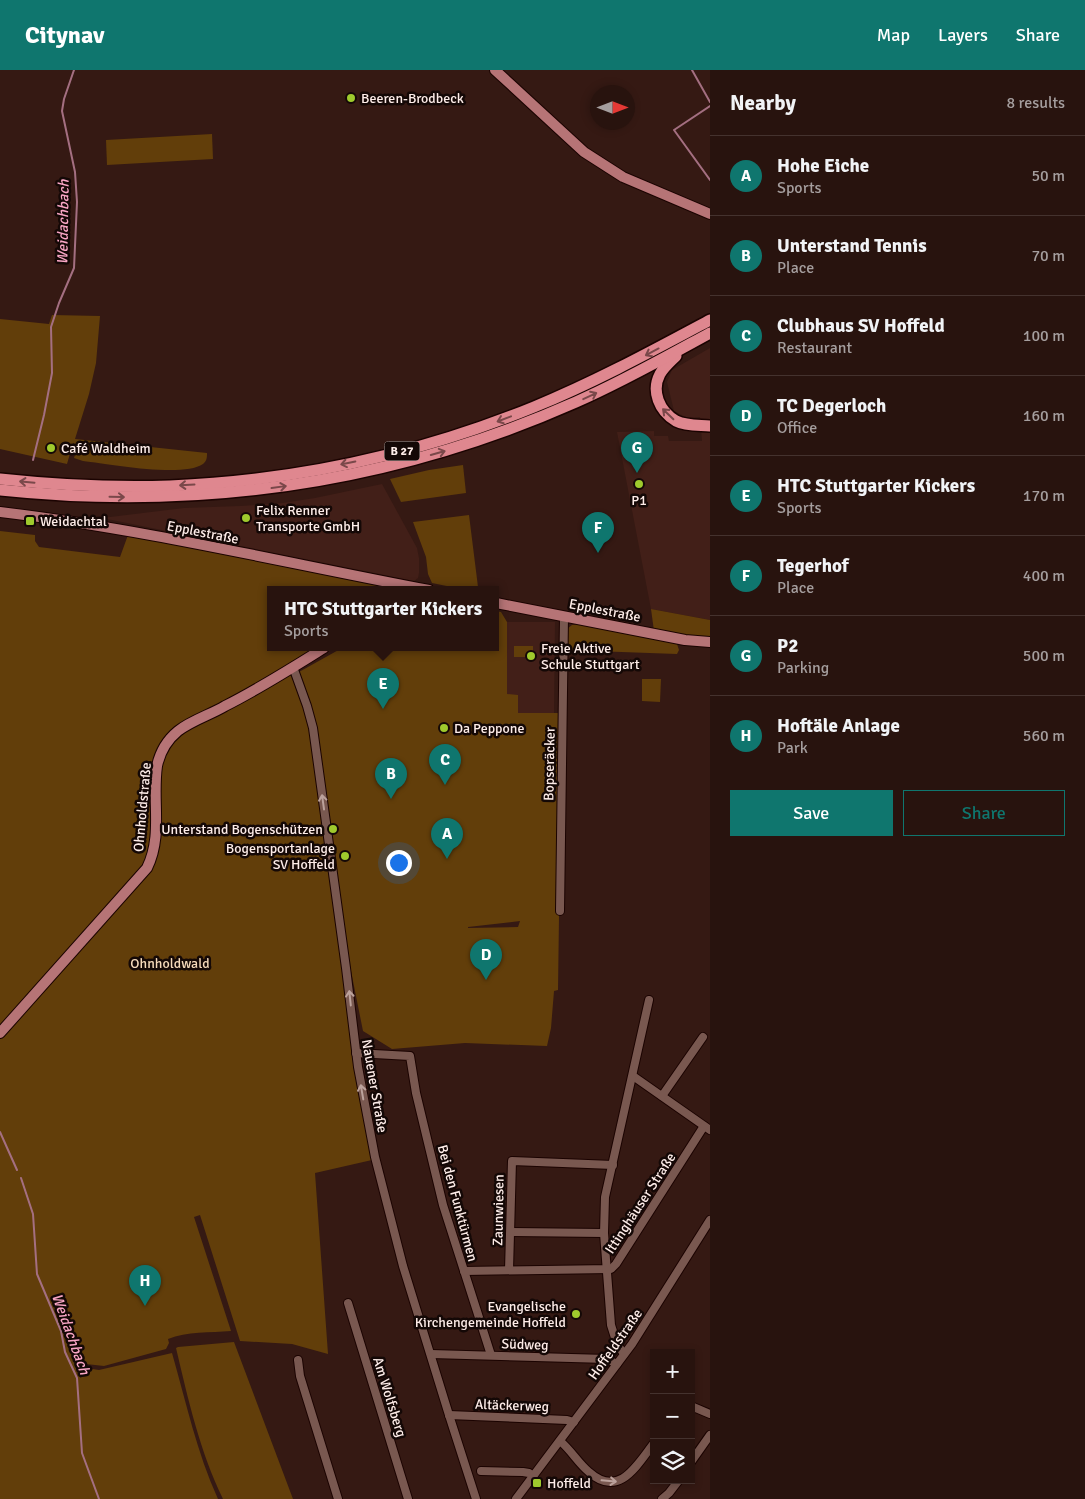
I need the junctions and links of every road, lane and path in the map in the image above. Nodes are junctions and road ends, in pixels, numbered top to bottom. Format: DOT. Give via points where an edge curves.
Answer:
graph roads {
  1 [pos="495,70"];
  2 [pos="710,214"];
  3 [pos="710,313"];
  4 [pos="710,320"];
  5 [pos="710,333"];
  6 [pos="685,340"];
  7 [pos="710,426"];
  8 [pos="0,479"];
  9 [pos="0,490"];
  10 [pos="53,490"];
  11 [pos="0,512"];
  12 [pos="394,586"];
  13 [pos="499,604"];
  14 [pos="564,617"];
  15 [pos="710,642"];
  16 [pos="319,651"];
  17 [pos="293,667"];
  18 [pos="560,911"];
  19 [pos="649,1000"];
  20 [pos="0,1033"];
  21 [pos="703,1037"];
  22 [pos="356,1050"];
  23 [pos="632,1076"];
  24 [pos="662,1096"];
  25 [pos="707,1128"];
  26 [pos="613,1164"];
  27 [pos="710,1220"];
  28 [pos="510,1232"];
  29 [pos="604,1232"];
  30 [pos="510,1270"];
  31 [pos="606,1270"];
  32 [pos="464,1271"];
  33 [pos="348,1303"];
  34 [pos="431,1354"];
  35 [pos="624,1354"];
  36 [pos="491,1355"];
  37 [pos="298,1360"];
  38 [pos="617,1364"];
  39 [pos="695,1408"];
  40 [pos="710,1414"];
  41 [pos="449,1415"];
  42 [pos="574,1422"];
  43 [pos="710,1435"];
  44 [pos="560,1441"];
  45 [pos="650,1448"];
  46 [pos="695,1456"];
  47 [pos="481,1471"];
  48 [pos="533,1476"];
  49 [pos="676,1484"];
  50 [pos="338,1499"];
  51 [pos="408,1499"];
  52 [pos="476,1499"];
  53 [pos="516,1499"];
  54 [pos="662,1499"];
  1 -- 2 [label="main road" via="584,152 623,177"];
  3 -- 6 [label="highway"];
  4 -- 6 [label="highway, B 27"];
  5 -- 6 [label="highway, B 27"];
  7 -- 6 [label="highway, one-way" via="676,421 660,406 657,396 661,372"];
  6 -- 10 [label="highway, B 27" via="612,385 538,418 498,434 386,467 316,482 201,496 149,498"];
  10 -- 8 [label="highway, B 27, one-way"];
  9 -- 10 [label="highway, B 27"];
  11 -- 12 [label="main road, Epplestraße" via="108,527"];
  13 -- 14 [label="main road, Epplestraße"];
  14 -- 15 [label="main road, Epplestraße"];
  14 -- 18 [label="street, Bopseräcker"];
  16 -- 17 [label="main road, Ohnholdstraße"];
  17 -- 20 [label="main road, Ohnholdstraße" via="224,707 187,724 166,743 157,767 156,839 147,868"];
  22 -- 17 [label="street, Nauener Straße, one-way" via="313,728"];
  19 -- 23 [label="street"];
  21 -- 24 [label="street"];
  22 -- 32 [label="street, Bei den Funktürmen" via="410,1056 443,1205"];
  34 -- 22 [label="street, Nauener Straße, one-way" via="403,1266 375,1157"];
  23 -- 24 [label="street"];
  23 -- 26 [label="street"];
  24 -- 25 [label="street"];
  25 -- 31 [label="street, Ittinghäuser Straße" via="616,1264 611,1270"];
  26 -- 28 [label="street, Zaunwiesen" via="512,1161"];
  26 -- 29 [label="street" via="605,1197"];
  27 -- 35 [label="street, Hoffeldstraße"];
  28 -- 29 [label="street"];
  28 -- 30 [label="street, Zaunwiesen"];
  29 -- 31 [label="street"];
  30 -- 31 [label="street, Ittinghäuser Straße"];
  30 -- 32 [label="street, Ittinghäuser Straße"];
  31 -- 35 [label="street" via="611,1325"];
  32 -- 36 [label="street, Bei den Funktürmen"];
  33 -- 51 [label="street, Am Wolfsberg"];
  34 -- 36 [label="street, Südweg"];
  34 -- 41 [label="street, Nauener Straße"];
  35 -- 38 [label="street, Hoffeldstraße"];
  36 -- 38 [label="street, Südweg" via="607,1359"];
  37 -- 50 [label="street" via="300,1376"];
  38 -- 42 [label="street, Hoffeldstraße"];
  39 -- 40 [label="street"];
  41 -- 42 [label="street, Altäckerweg"];
  41 -- 52 [label="street, Nauener Straße"];
  42 -- 44 [label="street, Hoffeldstraße"];
  43 -- 46 [label="street"];
  44 -- 45 [label="street, one-way" via="588,1472 602,1482 616,1483 628,1476"];
  44 -- 48 [label="street, Hoffeldstraße"];
  47 -- 48 [label="street" via="523,1472"];
  48 -- 53 [label="street, Hoffeldstraße"];
  49 -- 54 [label="street"];
}
